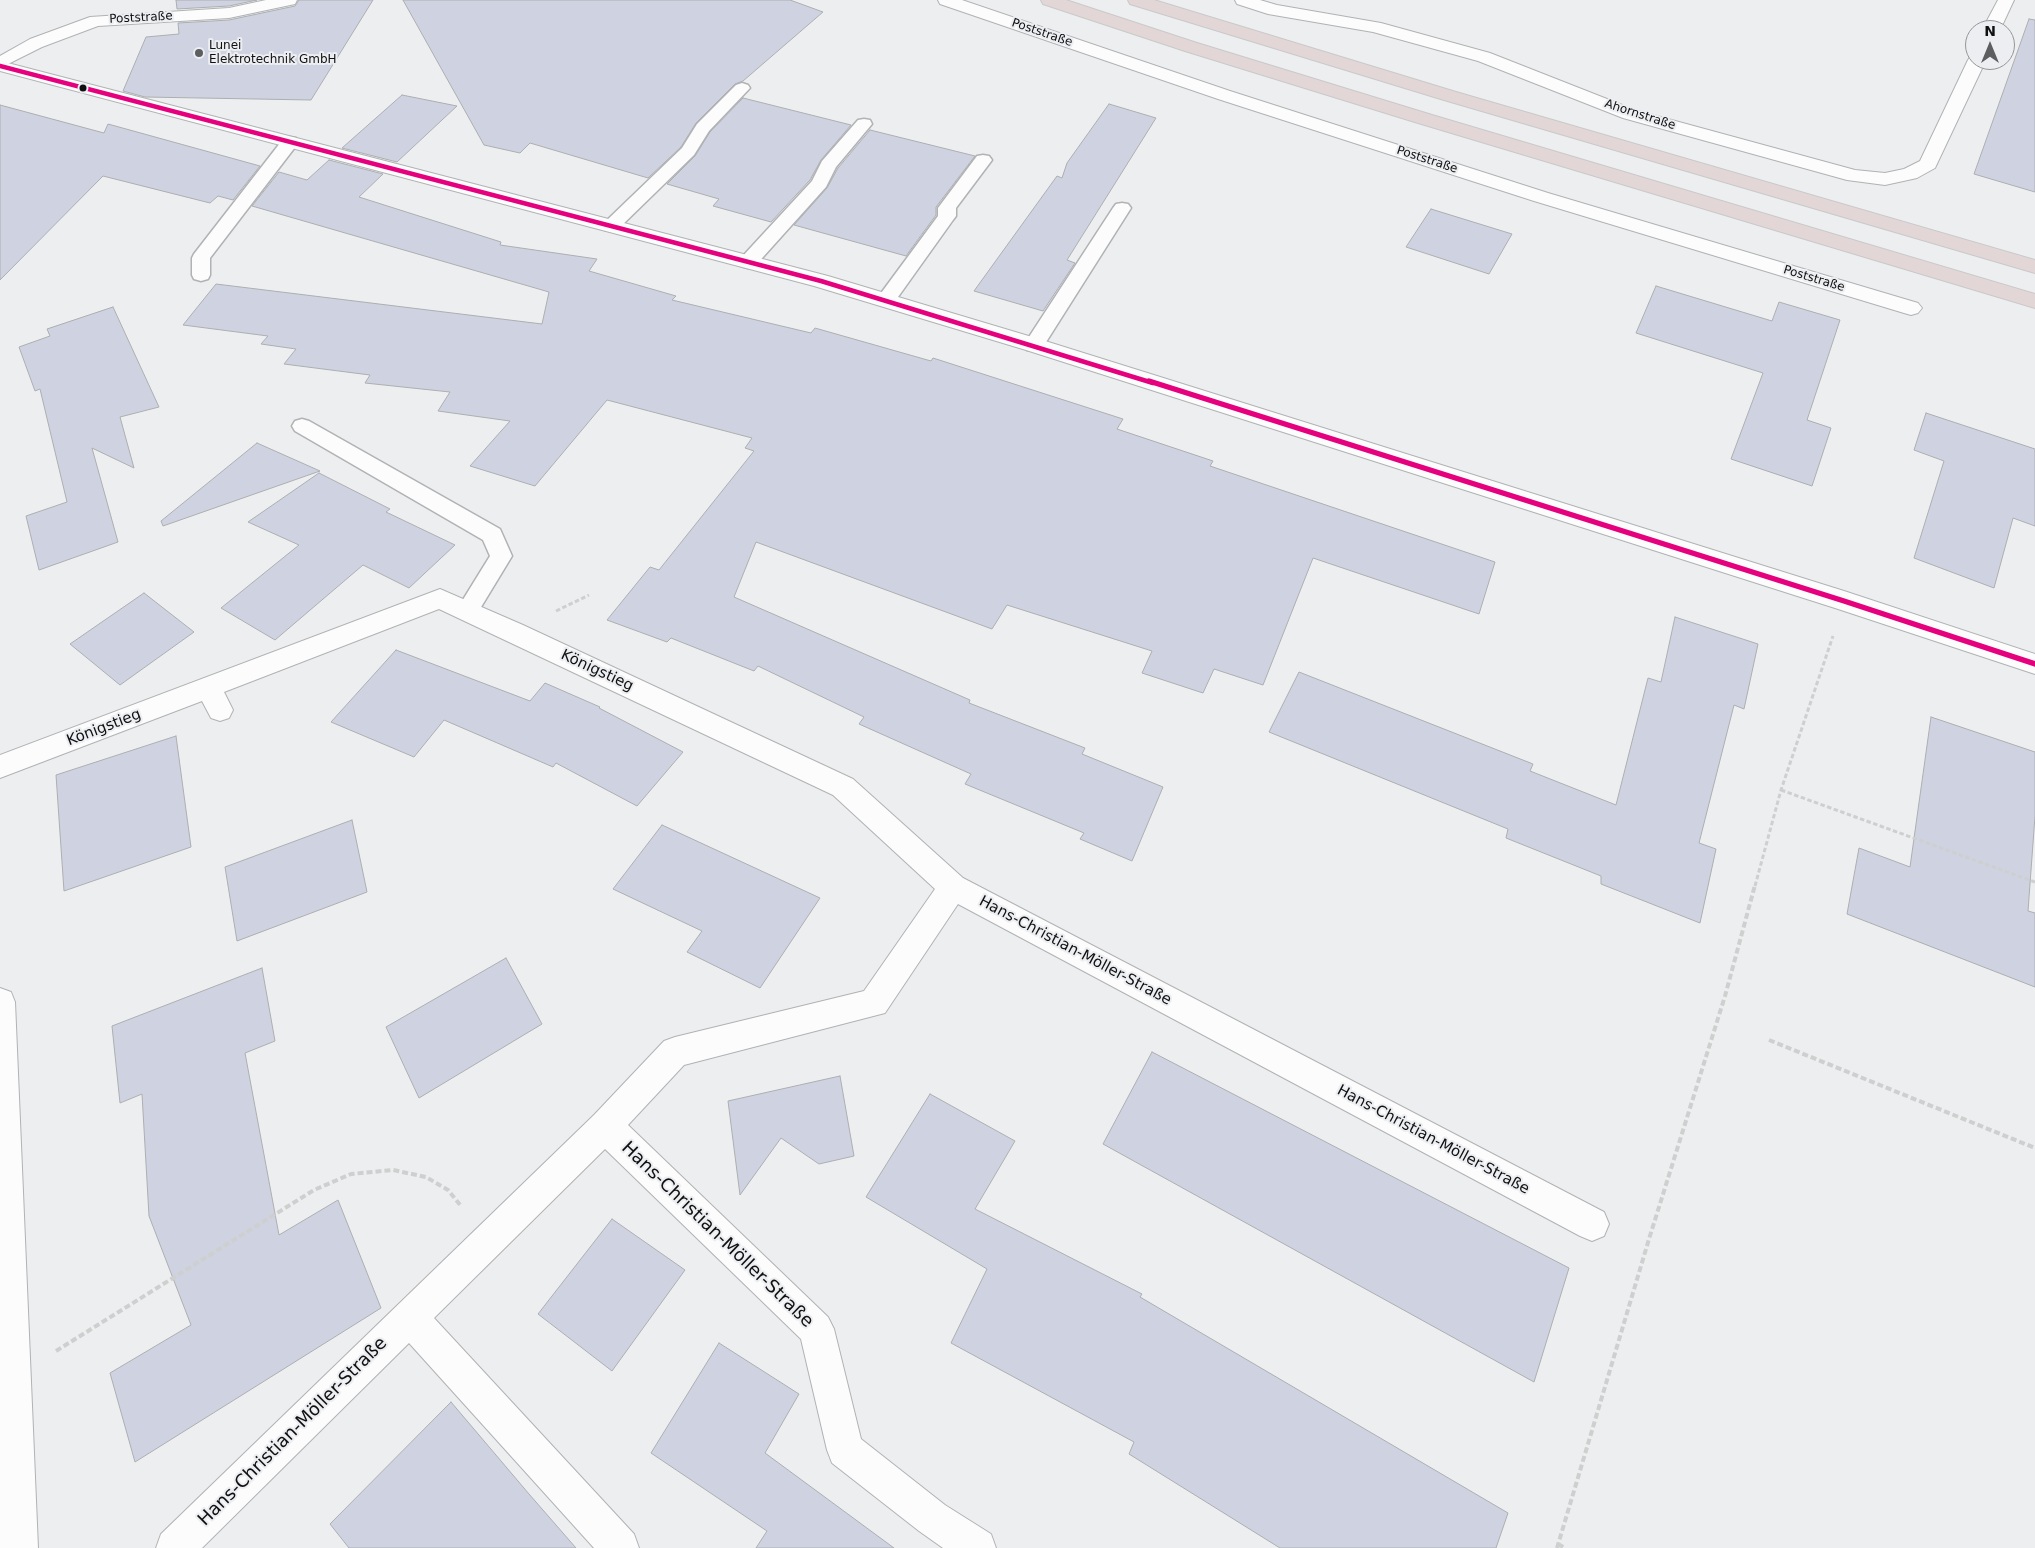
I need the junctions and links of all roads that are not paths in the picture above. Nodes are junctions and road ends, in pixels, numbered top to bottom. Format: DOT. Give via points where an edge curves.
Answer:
graph roads {
  1 [pos="290,0"];
  2 [pos="946,0"];
  3 [pos="1049,0"];
  4 [pos="1136,0"];
  5 [pos="1243,0"];
  6 [pos="2006,0"];
  7 [pos="260,3"];
  8 [pos="1997,20"];
  9 [pos="0,65"];
  10 [pos="1972,70"];
  11 [pos="742,88"];
  12 [pos="864,124"];
  13 [pos="290,142"];
  14 [pos="984,160"];
  15 [pos="1122,208"];
  16 [pos="611,226"];
  17 [pos="748,262"];
  18 [pos="2035,268"];
  19 [pos="201,275"];
  20 [pos="886,300"];
  21 [pos="2035,302"];
  22 [pos="1911,308"];
  23 [pos="1034,345"];
  24 [pos="302,426"];
  25 [pos="467,611"];
  26 [pos="2035,664"];
  27 [pos="0,767"];
  28 [pos="953,887"];
  29 [pos="0,1002"];
  30 [pos="605,1126"];
  31 [pos="1592,1224"];
  32 [pos="410,1317"];
  33 [pos="19,1548"];
  34 [pos="175,1548"];
  35 [pos="620,1548"];
  36 [pos="977,1548"];
  1 -- 7 [label="street, Poststraße"];
  2 -- 22 [label="street, Poststraße" via="1224,95 1541,197"];
  3 -- 21 [label="highway" via="1434,122"];
  4 -- 18 [label="highway"];
  5 -- 10 [label="street, Ahornstraße" via="1274,10 1375,27 1484,57 1629,114 1854,176 1885,179 1910,174 1928,164"];
  6 -- 8 [label="street"];
  7 -- 9 [label="street, Poststraße" via="229,13 96,21 36,43"];
  9 -- 13 [label="street"];
  11 -- 16 [label="lane" via="703,128 688,151"];
  12 -- 17 [label="lane" via="828,165 820,183"];
  13 -- 16 [label="street"];
  13 -- 19 [label="lane" via="202,258"];
  14 -- 20 [label="lane" via="947,208 947,216"];
  15 -- 23 [label="lane"];
  16 -- 17 [label="street"];
  17 -- 20 [label="street"];
  20 -- 23 [label="street"];
  23 -- 26 [label="street"];
  24 -- 25 [label="lane" via="492,535 500,556"];
  25 -- 27 [label="street, Königstieg" via="440,599 214,699"];
  25 -- 28 [label="street, Königstieg" via="843,787"];
  28 -- 30 [label="street, Hans-Christian-Möller-Straße" via="874,1003 676,1052"];
  28 -- 31 [label="street, Hans-Christian-Möller-Straße"];
  29 -- 33 [label="street"];
  30 -- 32 [label="street, Hans-Christian-Möller-Straße"];
  30 -- 36 [label="street, Hans-Christian-Möller-Straße" via="816,1329 844,1450 932,1518"];
  32 -- 34 [label="street, Hans-Christian-Möller-Straße"];
  32 -- 35 [label="street"];
}
